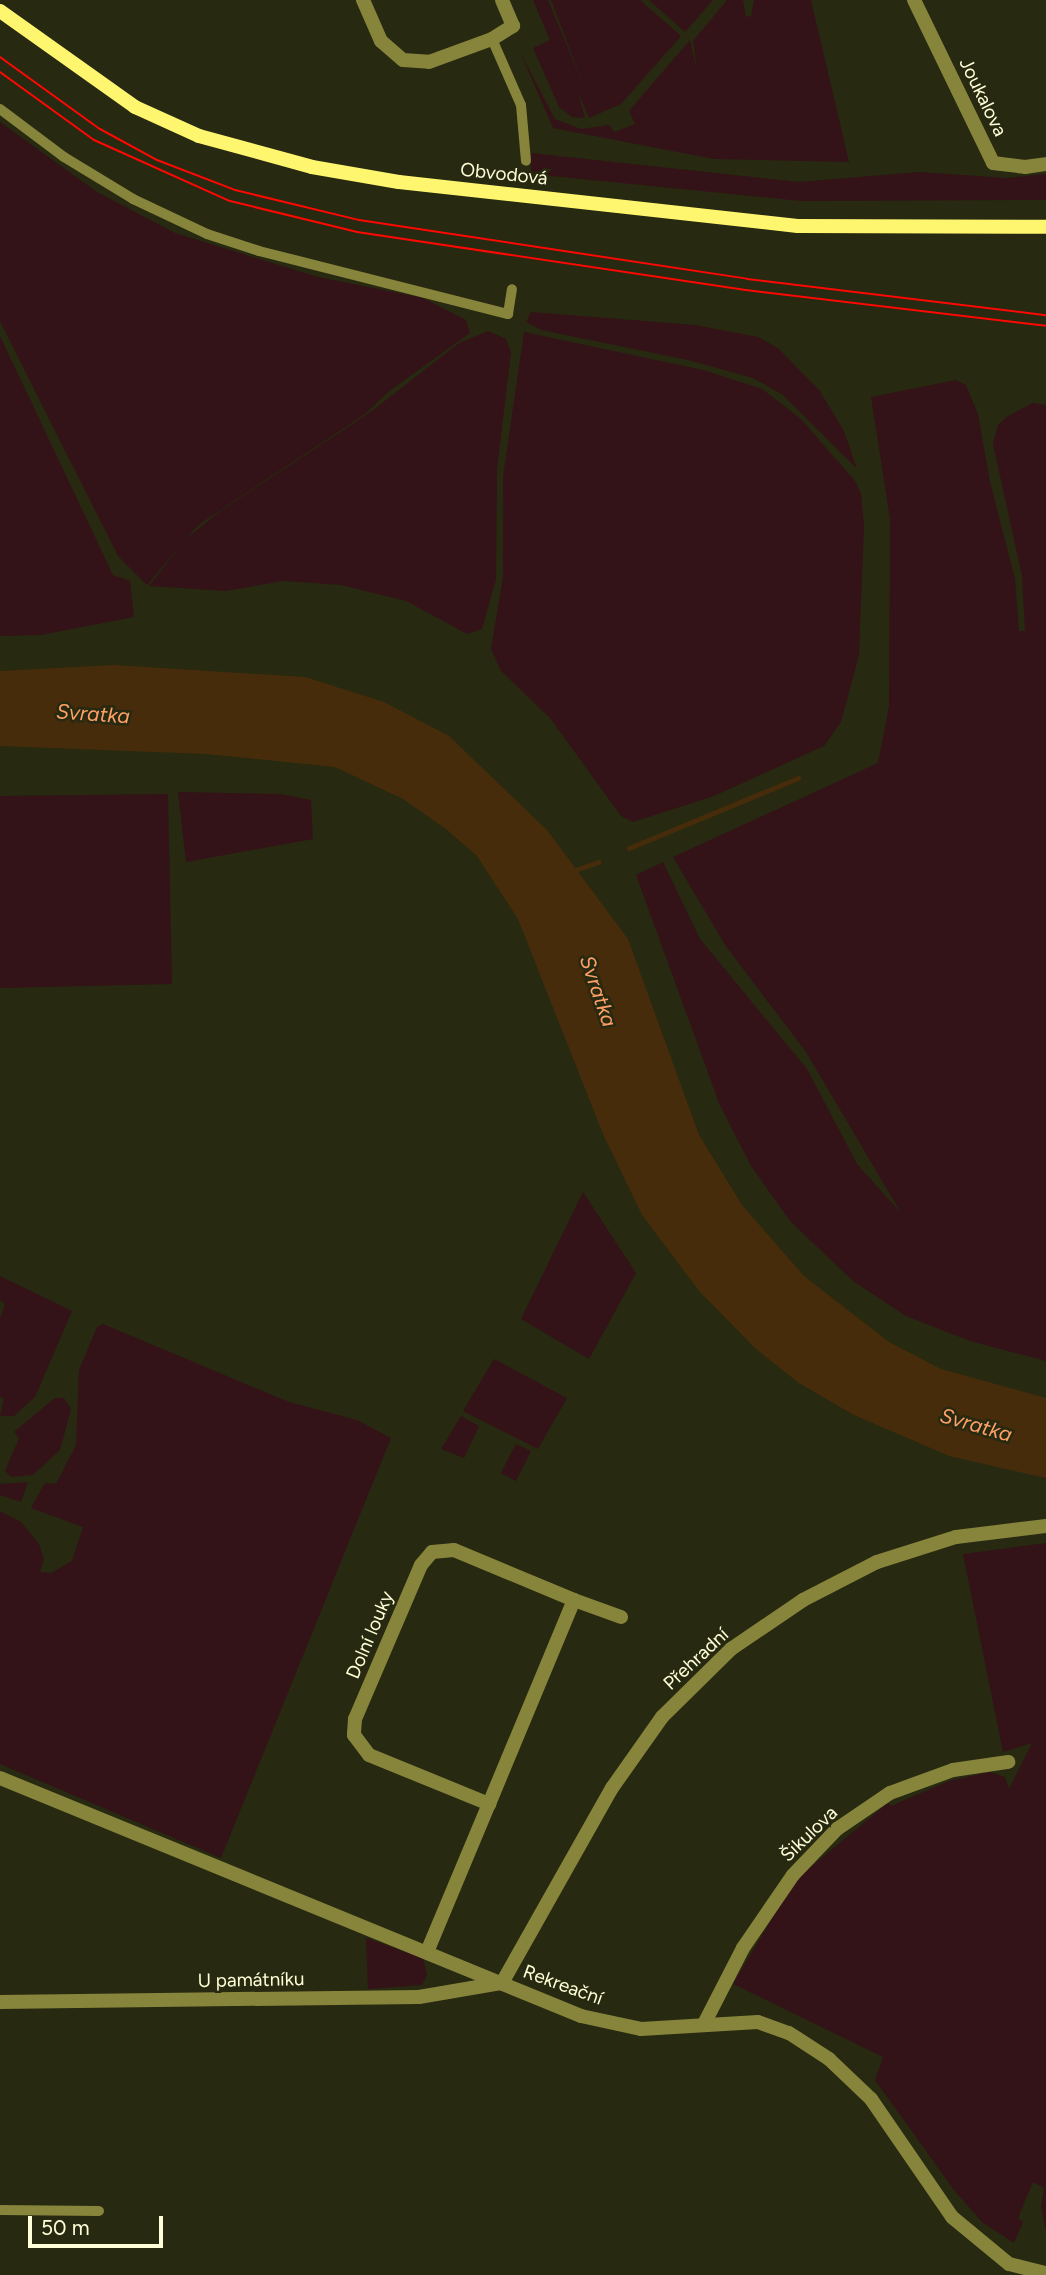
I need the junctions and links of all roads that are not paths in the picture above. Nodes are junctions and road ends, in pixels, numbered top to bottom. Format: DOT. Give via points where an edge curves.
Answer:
graph roads {
  1 [pos="363,0"];
  2 [pos="502,0"];
  3 [pos="915,0"];
  4 [pos="0,11"];
  5 [pos="492,39"];
  6 [pos="0,109"];
  7 [pos="526,161"];
  8 [pos="1046,164"];
  9 [pos="1046,227"];
  10 [pos="512,289"];
  11 [pos="1046,1526"];
  12 [pos="574,1600"];
  13 [pos="621,1618"];
  14 [pos="1008,1762"];
  15 [pos="0,1779"];
  16 [pos="489,1804"];
  17 [pos="427,1952"];
  18 [pos="502,1983"];
  19 [pos="0,2002"];
  20 [pos="705,2022"];
  21 [pos="0,2210"];
  22 [pos="99,2211"];
  23 [pos="1046,2273"];
  1 -- 5 [label="street" via="380,41 403,61 429,62"];
  2 -- 5 [label="street" via="513,26"];
  3 -- 8 [label="street, Joukalova" via="993,163"];
  4 -- 9 [label="main road, Obvodová" via="135,107 200,136 312,167 399,182 798,226"];
  5 -- 7 [label="lane" via="520,105"];
  6 -- 10 [label="lane" via="133,200 207,234 508,314"];
  11 -- 18 [label="street, Přehradní" via="956,1537 877,1562 803,1600 731,1649 662,1717 612,1787"];
  12 -- 13 [label="street, Dolní louky"];
  12 -- 16 [label="street"];
  12 -- 16 [label="street, Dolní louky" via="454,1550 432,1552 421,1565 355,1719 354,1735 369,1755"];
  14 -- 20 [label="street, Šikulova" via="953,1770 890,1793 837,1829 793,1875 743,1948"];
  15 -- 17 [label="street, Rekreační"];
  16 -- 17 [label="street"];
  17 -- 18 [label="street, Rekreační"];
  18 -- 19 [label="street, U památníku" via="419,1997"];
  18 -- 20 [label="street, Rekreační" via="581,2016 641,2029"];
  20 -- 23 [label="street, Rekreační" via="758,2022 789,2033 829,2059 871,2099 951,2217 1009,2264"];
  21 -- 22 [label="lane"];
}
